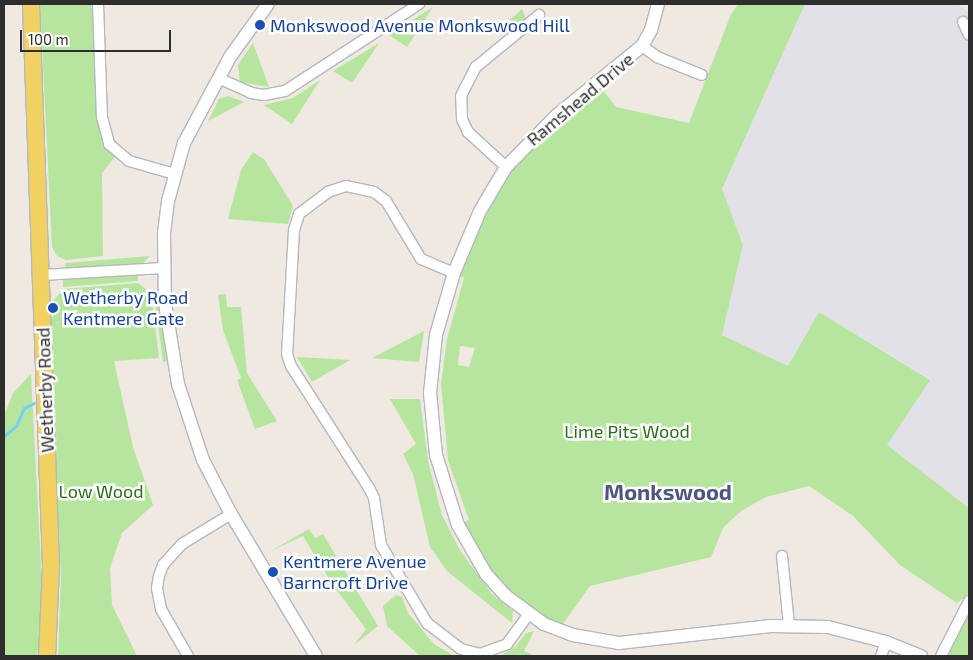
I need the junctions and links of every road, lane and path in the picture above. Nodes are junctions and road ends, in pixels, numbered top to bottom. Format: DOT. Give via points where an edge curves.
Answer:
graph roads {
  1 [pos="31,4"];
  2 [pos="98,4"];
  3 [pos="268,4"];
  4 [pos="419,4"];
  5 [pos="658,4"];
  6 [pos="539,15"];
  7 [pos="963,22"];
  8 [pos="969,35"];
  9 [pos="642,46"];
  10 [pos="702,75"];
  11 [pos="218,78"];
  12 [pos="506,167"];
  13 [pos="175,174"];
  14 [pos="164,268"];
  15 [pos="454,273"];
  16 [pos="42,275"];
  17 [pos="231,514"];
  18 [pos="782,556"];
  19 [pos="969,602"];
  20 [pos="530,614"];
  21 [pos="789,625"];
  22 [pos="886,642"];
  23 [pos="47,656"];
  24 [pos="188,656"];
  25 [pos="316,656"];
  26 [pos="881,656"];
  27 [pos="921,656"];
  28 [pos="941,656"];
  1 -- 16 [label="main road, Wetherby Road"];
  2 -- 13 [label="street" via="102,117 109,144 129,161"];
  3 -- 11 [label="street"];
  4 -- 11 [label="street" via="285,90 264,95 251,93"];
  5 -- 9 [label="street, Ramshead Drive" via="651,30"];
  6 -- 12 [label="street" via="476,67 461,96 460,111 468,132"];
  7 -- 8 [label="street"];
  9 -- 10 [label="street" via="657,58"];
  9 -- 12 [label="street, Ramshead Drive" via="557,115"];
  11 -- 13 [label="street" via="193,123"];
  12 -- 15 [label="street, Ramshead Drive" via="480,211"];
  13 -- 14 [label="street" via="164,234"];
  14 -- 16 [label="street"];
  14 -- 17 [label="street" via="166,311 183,402 204,460"];
  15 -- 20 [label="street, Ramshead Drive" via="440,316 430,380 436,454 449,502 469,547 506,596"];
  15 -- 20 [label="street" via="421,259 386,201 374,192 346,186 328,192 299,214 294,230 287,354 291,366 369,488 381,545 427,623 461,650 480,654 507,644"];
  16 -- 23 [label="main road, Wetherby Road" via="51,566"];
  17 -- 24 [label="street" via="182,544 159,576 157,588 161,609"];
  17 -- 25 [label="street"];
  18 -- 21 [label="street"];
  19 -- 28 [label="street"];
  20 -- 21 [label="street, Ramshead Drive" via="558,630 619,643"];
  21 -- 22 [label="street, Ramshead Drive" via="828,627"];
  22 -- 26 [label="street"];
  22 -- 27 [label="street, Ramshead Drive"];
}
